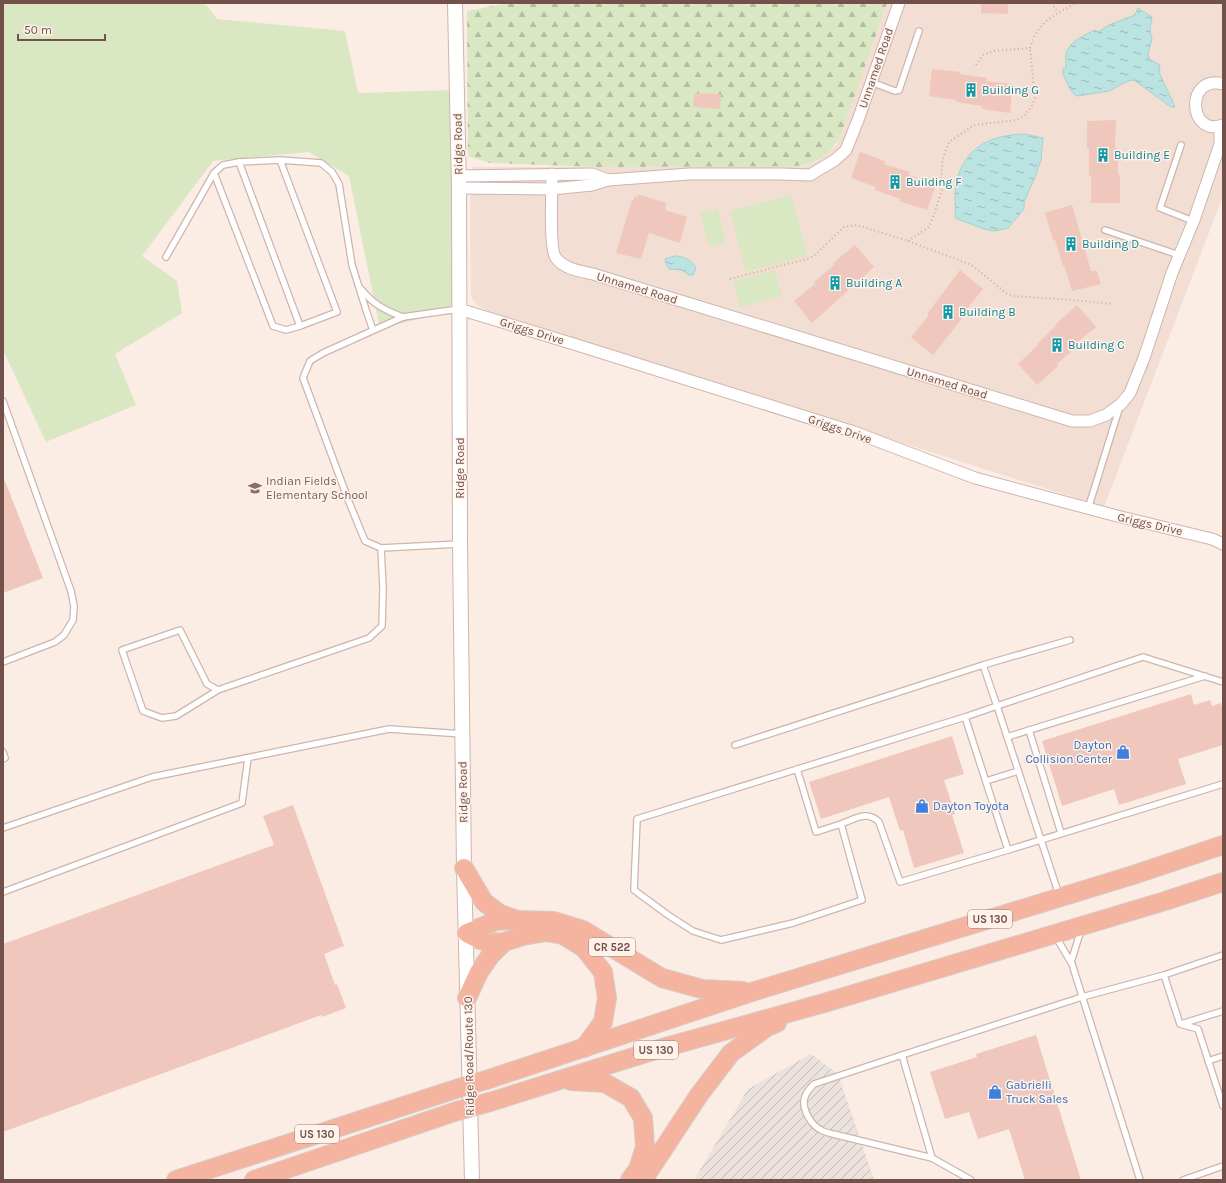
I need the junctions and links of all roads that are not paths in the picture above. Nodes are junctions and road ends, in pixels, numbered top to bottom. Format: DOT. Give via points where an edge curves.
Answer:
graph roads {
  1 [pos="455,3"];
  2 [pos="899,3"];
  3 [pos="919,31"];
  4 [pos="870,82"];
  5 [pos="1223,84"];
  6 [pos="1222,126"];
  7 [pos="1182,145"];
  8 [pos="280,160"];
  9 [pos="239,162"];
  10 [pos="214,174"];
  11 [pos="552,174"];
  12 [pos="608,180"];
  13 [pos="458,182"];
  14 [pos="552,189"];
  15 [pos="1193,221"];
  16 [pos="1105,230"];
  17 [pos="1179,255"];
  18 [pos="166,257"];
  19 [pos="359,287"];
  20 [pos="459,309"];
  21 [pos="402,317"];
  22 [pos="300,326"];
  23 [pos="374,330"];
  24 [pos="3,401"];
  25 [pos="1121,404"];
  26 [pos="1088,509"];
  27 [pos="460,544"];
  28 [pos="1223,544"];
  29 [pos="381,548"];
  30 [pos="1070,640"];
  31 [pos="3,662"];
  32 [pos="983,665"];
  33 [pos="1205,676"];
  34 [pos="1223,682"];
  35 [pos="218,690"];
  36 [pos="997,706"];
  37 [pos="965,717"];
  38 [pos="1029,730"];
  39 [pos="463,734"];
  40 [pos="1007,737"];
  41 [pos="735,745"];
  42 [pos="3,752"];
  43 [pos="248,758"];
  44 [pos="3,759"];
  45 [pos="797,769"];
  46 [pos="1018,771"];
  47 [pos="986,781"];
  48 [pos="1223,784"];
  49 [pos="841,824"];
  50 [pos="3,828"];
  51 [pos="1061,833"];
  52 [pos="1040,839"];
  53 [pos="1223,845"];
  54 [pos="1008,850"];
  55 [pos="464,868"];
  56 [pos="1223,882"];
  57 [pos="3,892"];
  58 [pos="1060,898"];
  59 [pos="517,920"];
  60 [pos="1082,926"];
  61 [pos="467,933"];
  62 [pos="1054,934"];
  63 [pos="504,942"];
  64 [pos="1223,955"];
  65 [pos="1071,962"];
  66 [pos="1164,975"];
  67 [pos="755,991"];
  68 [pos="1082,997"];
  69 [pos="467,998"];
  70 [pos="824,1003"];
  71 [pos="1223,1011"];
  72 [pos="1180,1024"];
  73 [pos="584,1048"];
  74 [pos="902,1055"];
  75 [pos="1223,1056"];
  76 [pos="1208,1061"];
  77 [pos="560,1080"];
  78 [pos="1223,1106"];
  79 [pos="932,1158"];
  80 [pos="1223,1166"];
  81 [pos="176,1180"];
  82 [pos="254,1180"];
  83 [pos="472,1180"];
  84 [pos="630,1180"];
  85 [pos="643,1180"];
  86 [pos="971,1180"];
  87 [pos="1140,1180"];
  88 [pos="1183,1180"];
  1 -- 13 [label="street, Ridge Road"];
  2 -- 4 [label="street, Unnamed Road"];
  3 -- 4 [label="lane" via="899,90 895,91"];
  4 -- 12 [label="street, Unnamed Road" via="846,150 810,175 689,174"];
  5 -- 6 [label="street, Unnamed Road" via="1207,85 1197,94 1195,101 1197,115 1201,120 1207,125"];
  6 -- 15 [label="street, Unnamed Road" via="1220,144"];
  7 -- 15 [label="lane" via="1160,208"];
  8 -- 9 [label="lane"];
  8 -- 19 [label="lane" via="321,163 332,172 340,184 352,265"];
  8 -- 22 [label="lane" via="337,312"];
  9 -- 10 [label="lane" via="223,165"];
  9 -- 22 [label="lane"];
  10 -- 18 [label="lane"];
  10 -- 22 [label="lane" via="273,326 286,330"];
  11 -- 12 [label="street, Unnamed Road" via="592,174"];
  11 -- 13 [label="street, Unnamed Road"];
  11 -- 14 [label="street, Unnamed Road"];
  12 -- 14 [label="street, Unnamed Road" via="592,185"];
  13 -- 14 [label="street, Unnamed Road"];
  13 -- 20 [label="street, Ridge Road"];
  14 -- 25 [label="street, Unnamed Road" via="552,244 555,257 564,266 1072,421 1090,421 1106,415"];
  15 -- 17 [label="street, Unnamed Road"];
  16 -- 17 [label="lane"];
  17 -- 25 [label="street, Unnamed Road" via="1144,358 1130,393"];
  19 -- 21 [label="lane" via="370,300 384,310"];
  19 -- 23 [label="lane"];
  20 -- 21 [label="lane"];
  20 -- 26 [label="street, Griggs Drive" via="854,432 975,478"];
  20 -- 27 [label="street, Ridge Road"];
  21 -- 23 [label="lane"];
  23 -- 29 [label="lane" via="310,361 303,378 365,541"];
  24 -- 31 [label="lane" via="71,591 74,606 73,620 64,635 55,642"];
  25 -- 26 [label="lane"];
  26 -- 28 [label="street, Griggs Drive" via="1212,539"];
  27 -- 29 [label="lane"];
  27 -- 39 [label="street, Ridge Road"];
  29 -- 35 [label="lane" via="382,626 369,638"];
  30 -- 32 [label="lane"];
  32 -- 36 [label="lane"];
  32 -- 41 [label="lane"];
  33 -- 34 [label="lane"];
  33 -- 36 [label="lane" via="1143,657"];
  33 -- 38 [label="lane"];
  35 -- 35 [label="lane" via="207,684 180,630 122,650 143,711 162,718 176,716"];
  36 -- 37 [label="lane"];
  36 -- 40 [label="lane"];
  37 -- 45 [label="lane"];
  37 -- 47 [label="lane"];
  38 -- 40 [label="lane"];
  38 -- 51 [label="lane"];
  39 -- 43 [label="lane" via="389,729"];
  39 -- 55 [label="street, Ridge Road"];
  40 -- 46 [label="lane"];
  42 -- 44 [label="lane"];
  43 -- 50 [label="lane" via="152,777"];
  43 -- 57 [label="lane" via="242,803"];
  45 -- 49 [label="lane" via="816,832"];
  45 -- 49 [label="lane" via="637,819 634,890 693,931 721,940 793,923 862,900"];
  46 -- 47 [label="lane"];
  46 -- 52 [label="lane"];
  47 -- 54 [label="lane"];
  48 -- 51 [label="lane"];
  49 -- 54 [label="lane" via="866,815 874,817 879,822 900,882"];
  51 -- 52 [label="lane"];
  52 -- 54 [label="lane"];
  52 -- 58 [label="lane"];
  53 -- 58 [label="highway, US 130"];
  55 -- 59 [label="highway" via="484,902 500,914"];
  55 -- 61 [label="street, Ridge Road"];
  56 -- 60 [label="highway, US 130"];
  58 -- 67 [label="highway, US 130"];
  59 -- 61 [label="highway, CR 522" via="496,921"];
  59 -- 67 [label="highway, CR 522" via="554,921 583,930 662,978 702,990"];
  60 -- 62 [label="highway, US 130"];
  60 -- 65 [label="lane"];
  61 -- 63 [label="highway" via="490,943"];
  61 -- 69 [label="street, Ridge Road/Route 130"];
  62 -- 65 [label="lane"];
  62 -- 70 [label="highway, US 130"];
  63 -- 69 [label="highway" via="479,972"];
  63 -- 73 [label="highway" via="546,932 563,935 584,948 603,972 607,998 603,1022"];
  64 -- 66 [label="lane"];
  65 -- 68 [label="lane"];
  66 -- 68 [label="lane"];
  66 -- 72 [label="lane"];
  67 -- 73 [label="highway, US 130"];
  68 -- 74 [label="lane"];
  68 -- 87 [label="lane"];
  69 -- 83 [label="street, Ridge Road/Route 130"];
  70 -- 77 [label="highway, US 130" via="659,1049"];
  70 -- 85 [label="highway" via="766,1027 731,1053 698,1095"];
  71 -- 72 [label="lane"];
  72 -- 76 [label="lane" via="1198,1029"];
  73 -- 81 [label="highway, US 130, bridge"];
  74 -- 79 [label="lane"];
  74 -- 79 [label="lane" via="814,1084 804,1099 806,1111 811,1123 820,1130"];
  75 -- 76 [label="lane"];
  76 -- 78 [label="lane"];
  77 -- 82 [label="highway, US 130, bridge" via="457,1111"];
  77 -- 84 [label="highway" via="605,1083 631,1098 643,1118 645,1147 638,1169"];
  79 -- 86 [label="lane"];
  80 -- 88 [label="lane"];
}
